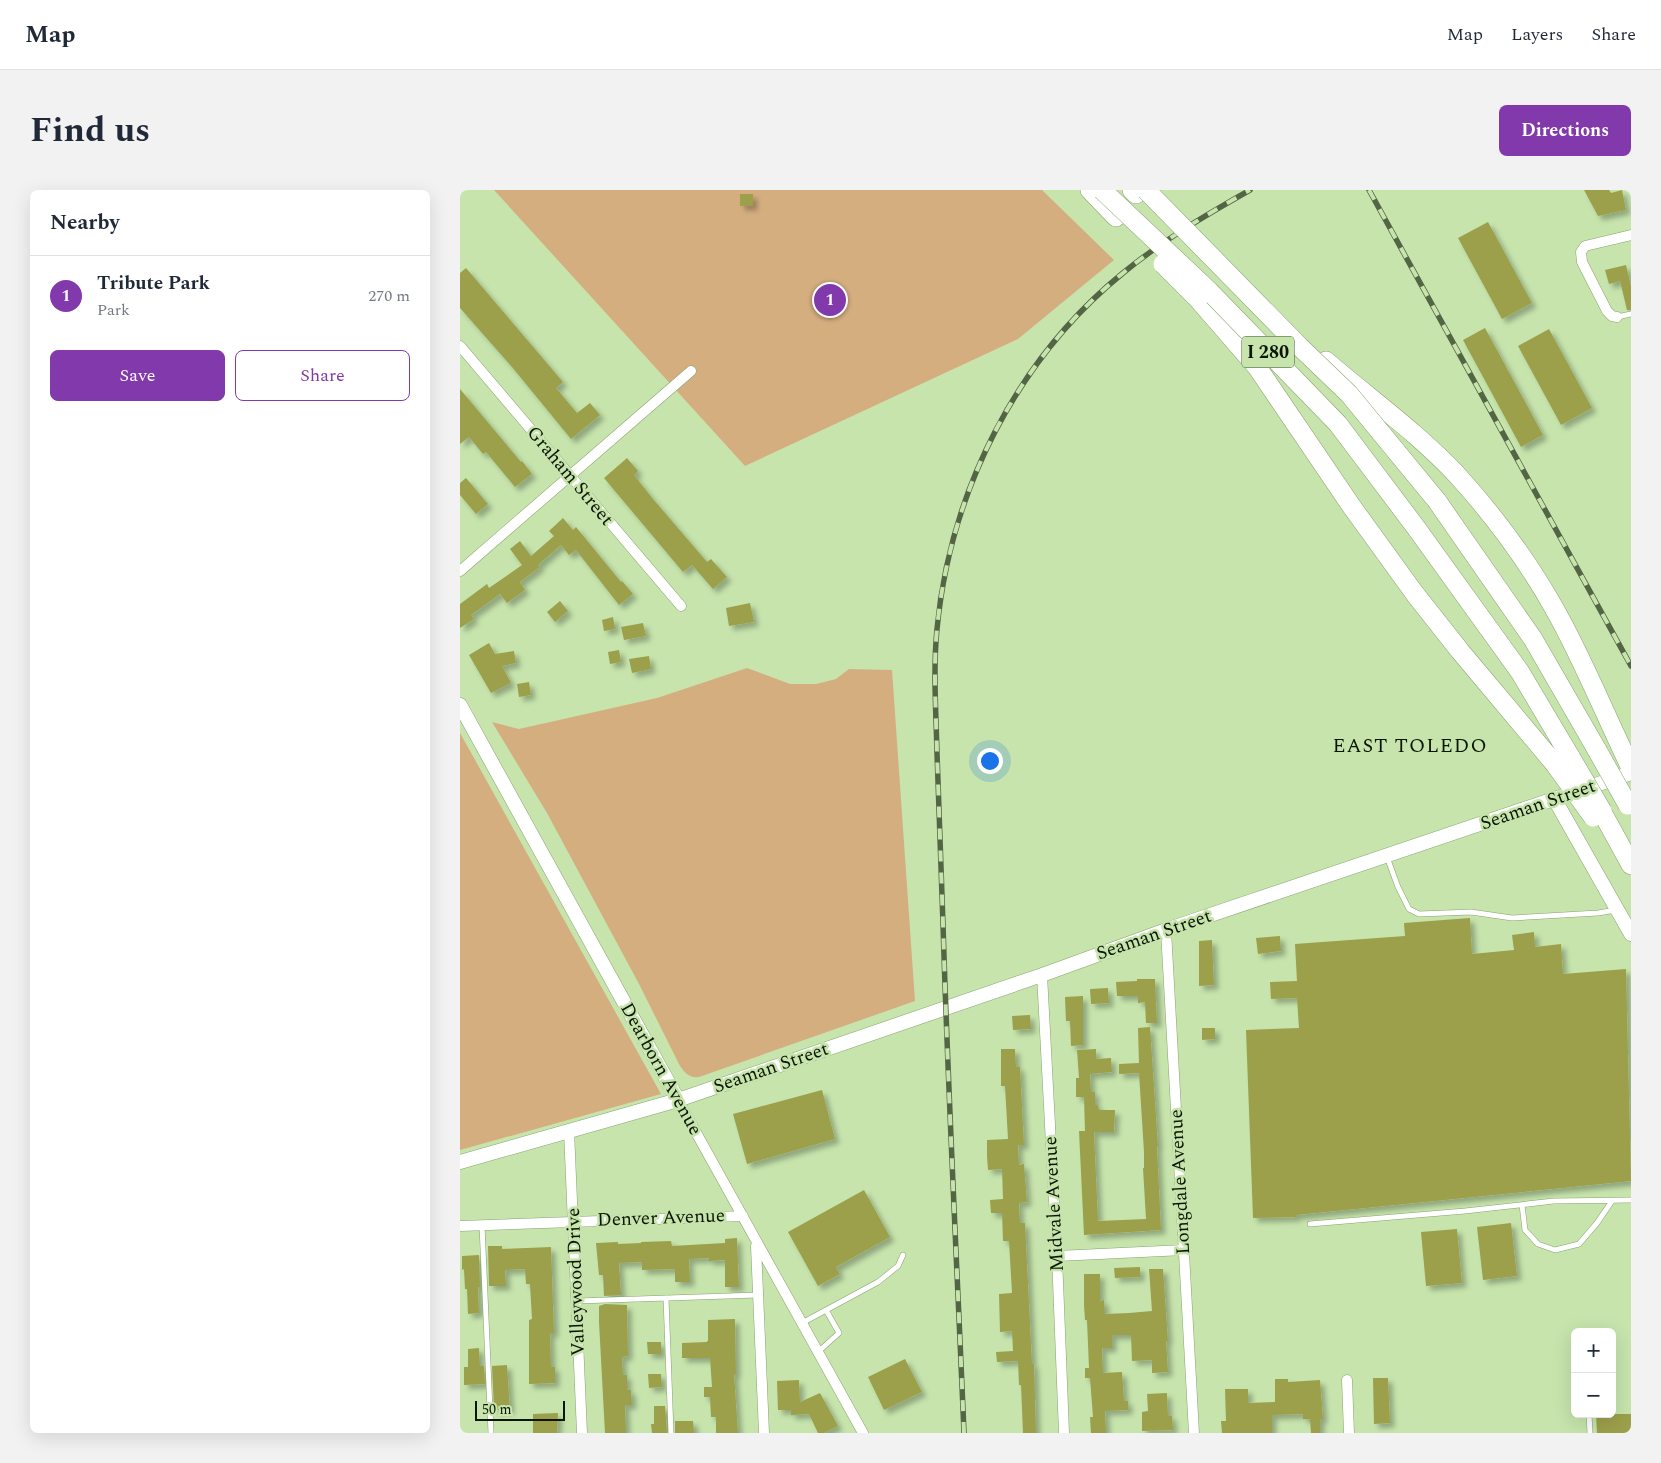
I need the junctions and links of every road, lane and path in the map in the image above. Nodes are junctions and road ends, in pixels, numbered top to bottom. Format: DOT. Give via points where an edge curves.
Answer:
graph roads {
  1 [pos="1090,190"];
  2 [pos="1102,190"];
  3 [pos="1138,191"];
  4 [pos="1631,235"];
  5 [pos="1631,314"];
  6 [pos="1617,317"];
  7 [pos="460,346"];
  8 [pos="691,371"];
  9 [pos="571,477"];
  10 [pos="460,571"];
  11 [pos="681,606"];
  12 [pos="460,705"];
  13 [pos="1562,761"];
  14 [pos="1631,768"];
  15 [pos="1631,773"];
  16 [pos="1555,800"];
  17 [pos="1630,808"];
  18 [pos="1387,856"];
  19 [pos="1631,865"];
  20 [pos="1617,910"];
  21 [pos="1166,930"];
  22 [pos="1631,934"];
  23 [pos="1042,975"];
  24 [pos="678,1100"];
  25 [pos="569,1131"];
  26 [pos="460,1162"];
  27 [pos="1631,1200"];
  28 [pos="1612,1201"];
  29 [pos="1522,1205"];
  30 [pos="743,1216"];
  31 [pos="573,1221"];
  32 [pos="1310,1224"];
  33 [pos="482,1225"];
  34 [pos="460,1226"];
  35 [pos="756,1242"];
  36 [pos="1184,1250"];
  37 [pos="903,1255"];
  38 [pos="1057,1256"];
  39 [pos="758,1295"];
  40 [pos="666,1298"];
  41 [pos="577,1301"];
  42 [pos="826,1310"];
  43 [pos="802,1324"];
  44 [pos="818,1352"];
  45 [pos="1347,1380"];
  46 [pos="1589,1418"];
  47 [pos="490,1433"];
  48 [pos="582,1433"];
  49 [pos="671,1433"];
  50 [pos="764,1433"];
  51 [pos="863,1433"];
  52 [pos="1064,1433"];
  53 [pos="1194,1433"];
  54 [pos="1349,1433"];
  55 [pos="1590,1433"];
  1 -- 13 [label="highway, bridge" via="1198,299 1257,367 1415,594 1460,651"];
  2 -- 13 [label="highway, I 280, bridge" via="1209,291 1338,424 1520,672"];
  3 -- 14 [label="highway" via="1203,256 1424,443 1476,498 1526,562 1554,608"];
  3 -- 17 [label="highway, I 280, bridge" via="1349,394 1436,500 1533,639"];
  4 -- 6 [label="street" via="1585,246 1581,252 1582,262 1607,311"];
  5 -- 6 [label="lane"];
  7 -- 9 [label="street, Graham Street"];
  8 -- 9 [label="street"];
  9 -- 10 [label="street"];
  9 -- 11 [label="street, Graham Street"];
  12 -- 24 [label="street, Dearborn Avenue"];
  13 -- 19 [label="highway, I 280, bridge"];
  15 -- 16 [label="street, Seaman Street"];
  16 -- 18 [label="street, Seaman Street"];
  16 -- 20 [label="street"];
  18 -- 20 [label="lane" via="1409,909 1419,914 1471,912 1512,918"];
  18 -- 21 [label="street, Seaman Street"];
  20 -- 22 [label="street"];
  21 -- 23 [label="street, Seaman Street"];
  21 -- 36 [label="street, Longdale Avenue"];
  23 -- 24 [label="street, Seaman Street"];
  23 -- 38 [label="street, Midvale Avenue"];
  24 -- 25 [label="street, Seaman Street"];
  24 -- 30 [label="street, Dearborn Avenue"];
  25 -- 26 [label="street, Seaman Street"];
  25 -- 31 [label="street, Valleywood Drive"];
  27 -- 28 [label="lane"];
  28 -- 29 [label="lane" via="1554,1201"];
  28 -- 29 [label="lane" via="1579,1244 1555,1250 1538,1244 1525,1230"];
  29 -- 32 [label="lane"];
  30 -- 31 [label="street, Denver Avenue"];
  30 -- 35 [label="street, Dearborn Avenue"];
  31 -- 33 [label="street, Denver Avenue"];
  31 -- 41 [label="street, Valleywood Drive"];
  33 -- 34 [label="street, Denver Avenue"];
  33 -- 47 [label="lane"];
  35 -- 39 [label="street"];
  35 -- 43 [label="street, Dearborn Avenue"];
  36 -- 38 [label="street"];
  36 -- 53 [label="street, Longdale Avenue"];
  37 -- 42 [label="lane" via="898,1266 878,1282"];
  38 -- 52 [label="street, Midvale Avenue"];
  39 -- 40 [label="lane"];
  39 -- 50 [label="street"];
  40 -- 41 [label="lane"];
  40 -- 49 [label="lane"];
  41 -- 48 [label="street, Valleywood Drive"];
  42 -- 43 [label="lane"];
  42 -- 44 [label="lane" via="839,1334"];
  43 -- 44 [label="street, Dearborn Avenue"];
  44 -- 51 [label="street, Dearborn Avenue"];
  45 -- 54 [label="street"];
  46 -- 55 [label="lane"];
}
